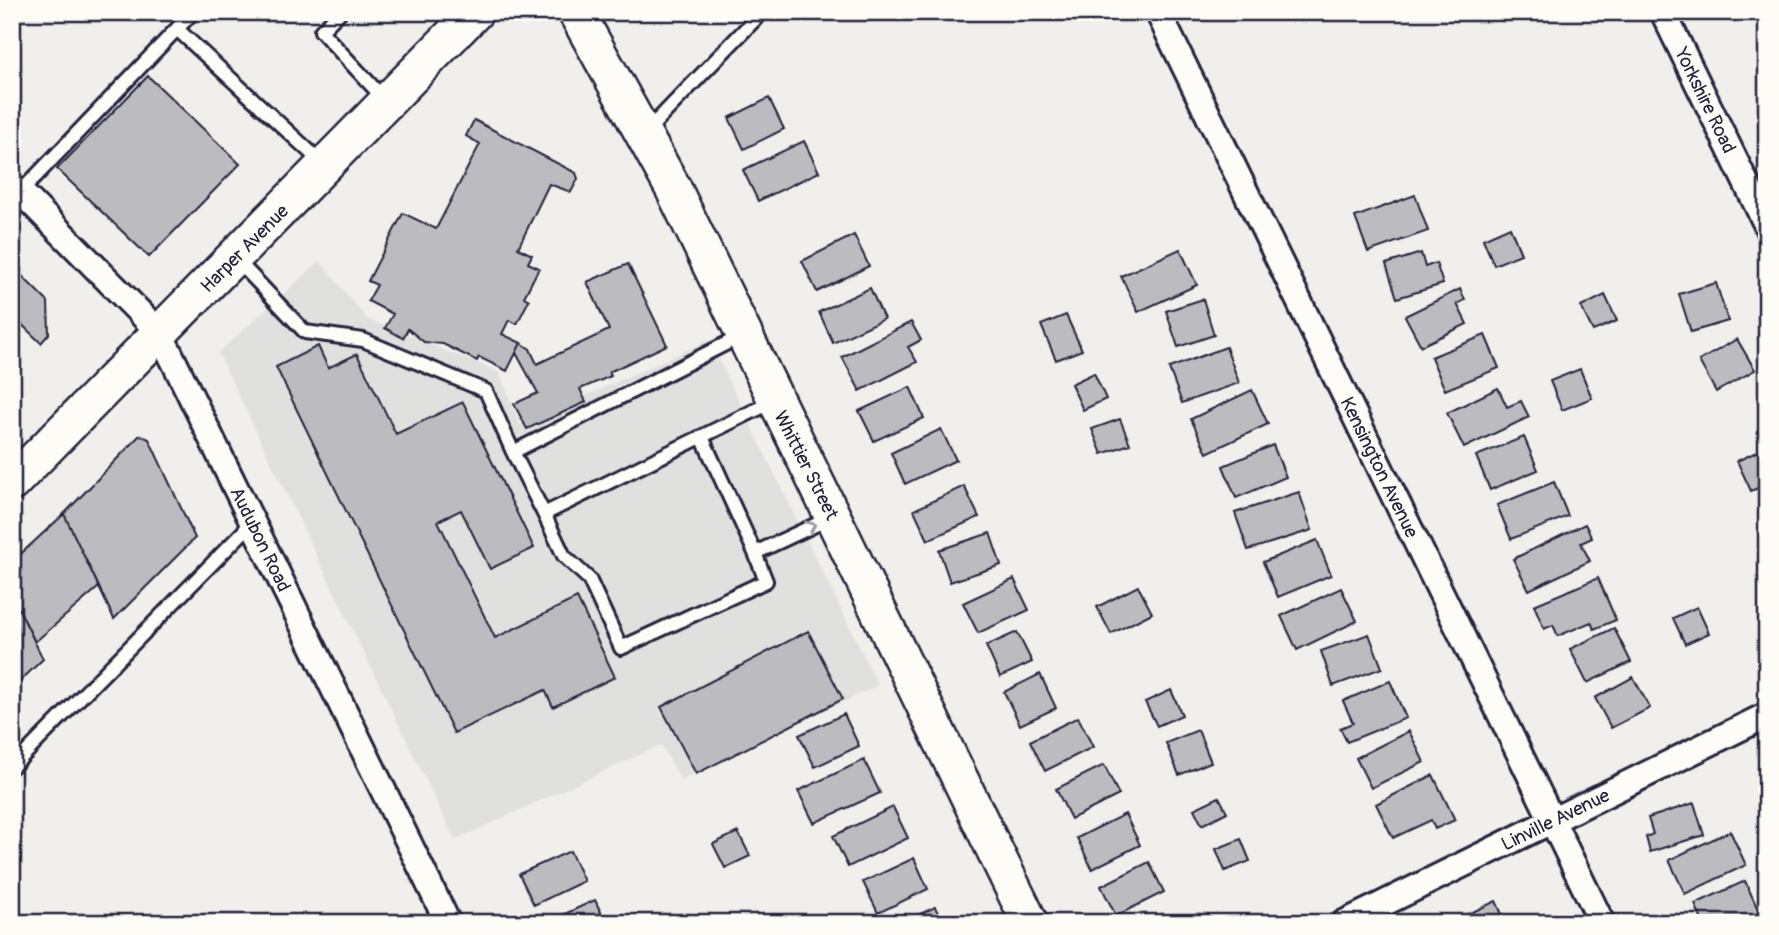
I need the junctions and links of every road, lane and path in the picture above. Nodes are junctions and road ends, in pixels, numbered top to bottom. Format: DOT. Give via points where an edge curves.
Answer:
graph roads {
  1 [pos="193,12"];
  2 [pos="340,12"];
  3 [pos="475,12"];
  4 [pos="576,12"];
  5 [pos="762,12"];
  6 [pos="1158,12"];
  7 [pos="1663,12"];
  8 [pos="177,29"];
  9 [pos="387,102"];
  10 [pos="643,134"];
  11 [pos="325,165"];
  12 [pos="17,196"];
  13 [pos="1767,226"];
  14 [pos="234,258"];
  15 [pos="160,333"];
  16 [pos="744,335"];
  17 [pos="774,401"];
  18 [pos="702,438"];
  19 [pos="513,452"];
  20 [pos="12,483"];
  21 [pos="544,514"];
  22 [pos="833,516"];
  23 [pos="253,522"];
  24 [pos="755,553"];
  25 [pos="1767,715"];
  26 [pos="12,767"];
  27 [pos="1552,820"];
  28 [pos="448,923"];
  29 [pos="1030,923"];
  30 [pos="1344,923"];
  31 [pos="1602,923"];
  1 -- 8 [label="lane"];
  2 -- 9 [label="lane" via="321,31"];
  3 -- 9 [label="street, Harper Avenue"];
  4 -- 10 [label="street, Whittier Street"];
  5 -- 10 [label="lane"];
  6 -- 27 [label="street, Kensington Avenue"];
  7 -- 13 [label="street, Yorkshire Road"];
  8 -- 11 [label="lane"];
  8 -- 12 [label="lane"];
  9 -- 11 [label="street, Harper Avenue"];
  10 -- 16 [label="street, Whittier Street"];
  11 -- 14 [label="street, Harper Avenue"];
  12 -- 15 [label="street, Audubon Road"];
  14 -- 15 [label="street, Harper Avenue"];
  14 -- 19 [label="lane" via="305,332 363,340 486,391"];
  15 -- 20 [label="street, Harper Avenue"];
  15 -- 23 [label="street, Audubon Road"];
  16 -- 17 [label="street, Whittier Street"];
  16 -- 19 [label="lane"];
  17 -- 18 [label="lane"];
  17 -- 22 [label="street, Whittier Street"];
  18 -- 21 [label="lane"];
  18 -- 24 [label="lane"];
  19 -- 21 [label="lane"];
  21 -- 24 [label="lane" via="564,556 589,579 621,648 766,580"];
  24 -- 22 [label="lane, one-way"];
  22 -- 29 [label="street, Whittier Street"];
  23 -- 26 [label="lane"];
  23 -- 28 [label="street, Audubon Road"];
  25 -- 27 [label="street, Linville Avenue"];
  27 -- 30 [label="street, Linville Avenue"];
  27 -- 31 [label="street, Kensington Avenue"];
}
